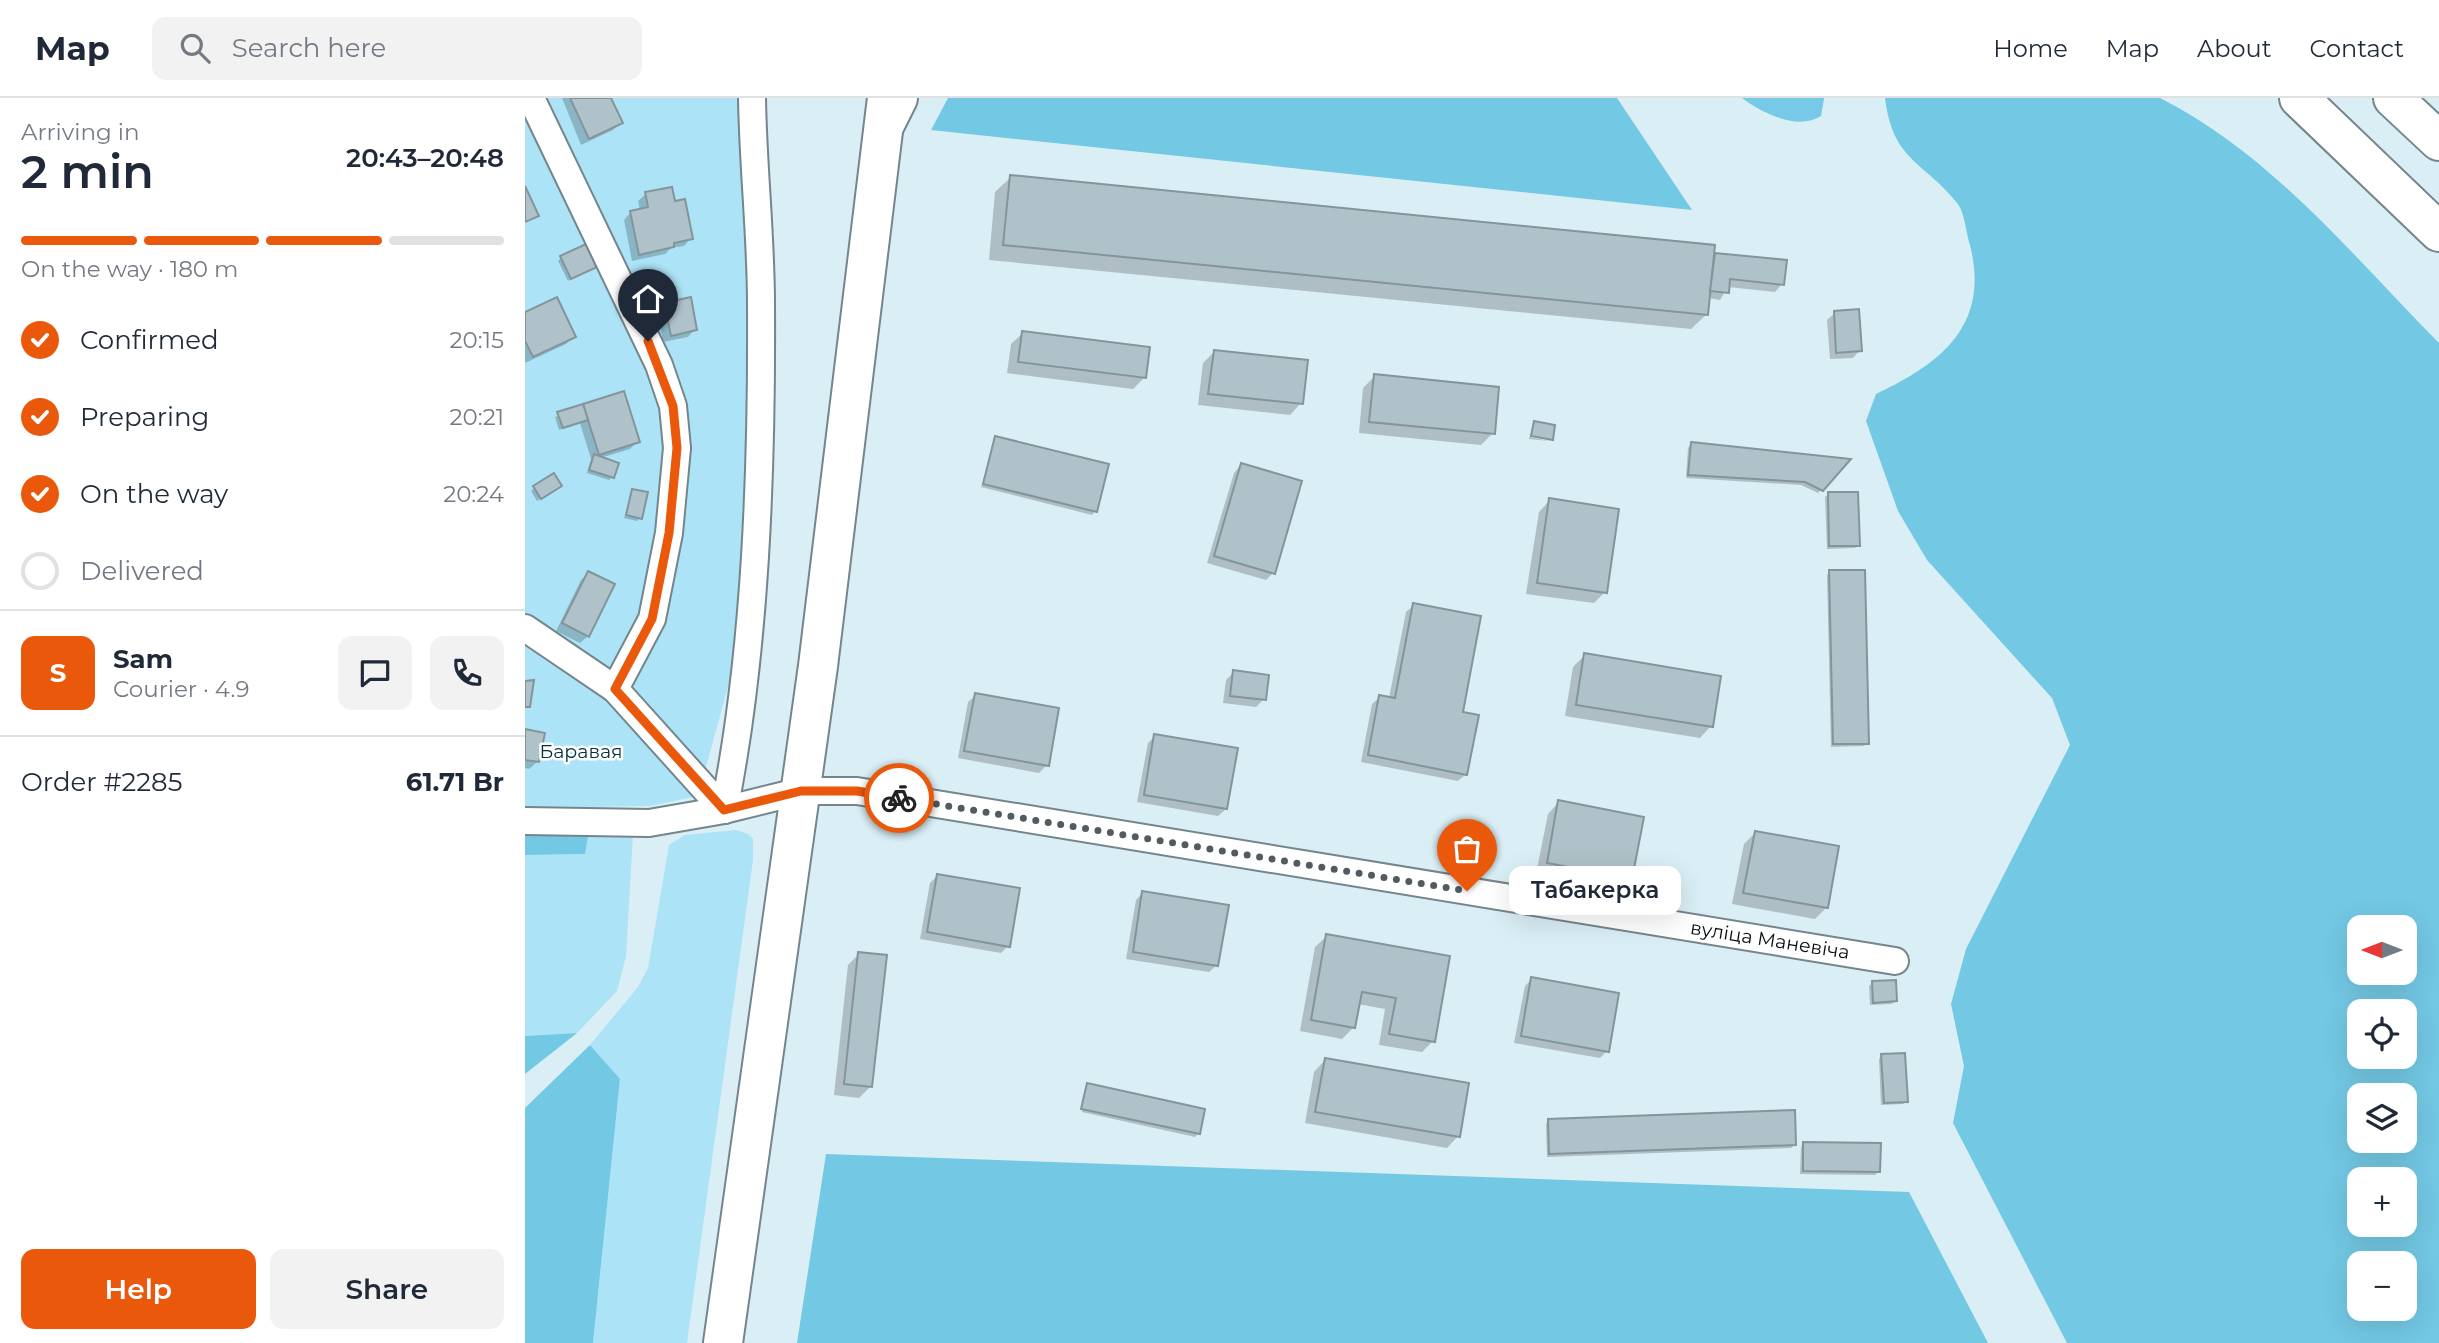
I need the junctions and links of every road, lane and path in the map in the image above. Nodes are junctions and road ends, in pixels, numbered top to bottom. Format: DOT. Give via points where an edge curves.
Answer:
graph roads {
  1 [pos="531,98"];
  2 [pos="752,98"];
  3 [pos="2299,98"];
  4 [pos="2393,98"];
  5 [pos="890,107"];
  6 [pos="2439,141"];
  7 [pos="2439,232"];
  8 [pos="525,628"];
  9 [pos="615,689"];
  10 [pos="801,791"];
  11 [pos="724,810"];
  12 [pos="525,821"];
  13 [pos="1895,961"];
  14 [pos="723,1343"];
  1 -- 9 [label="street" via="659,365 673,406 677,448 669,533 652,619"];
  2 -- 11 [label="street" via="762,302 756,493 750,630"];
  3 -- 7 [label="main road"];
  4 -- 6 [label="main road"];
  5 -- 10 [label="main road"];
  8 -- 9 [label="street"];
  9 -- 11 [label="street"];
  10 -- 11 [label="street, вуліца Маневіча"];
  10 -- 13 [label="street, вуліца Маневіча" via="857,791"];
  10 -- 14 [label="main road"];
  11 -- 12 [label="street, вуліца Маневіча" via="649,823"];
}
